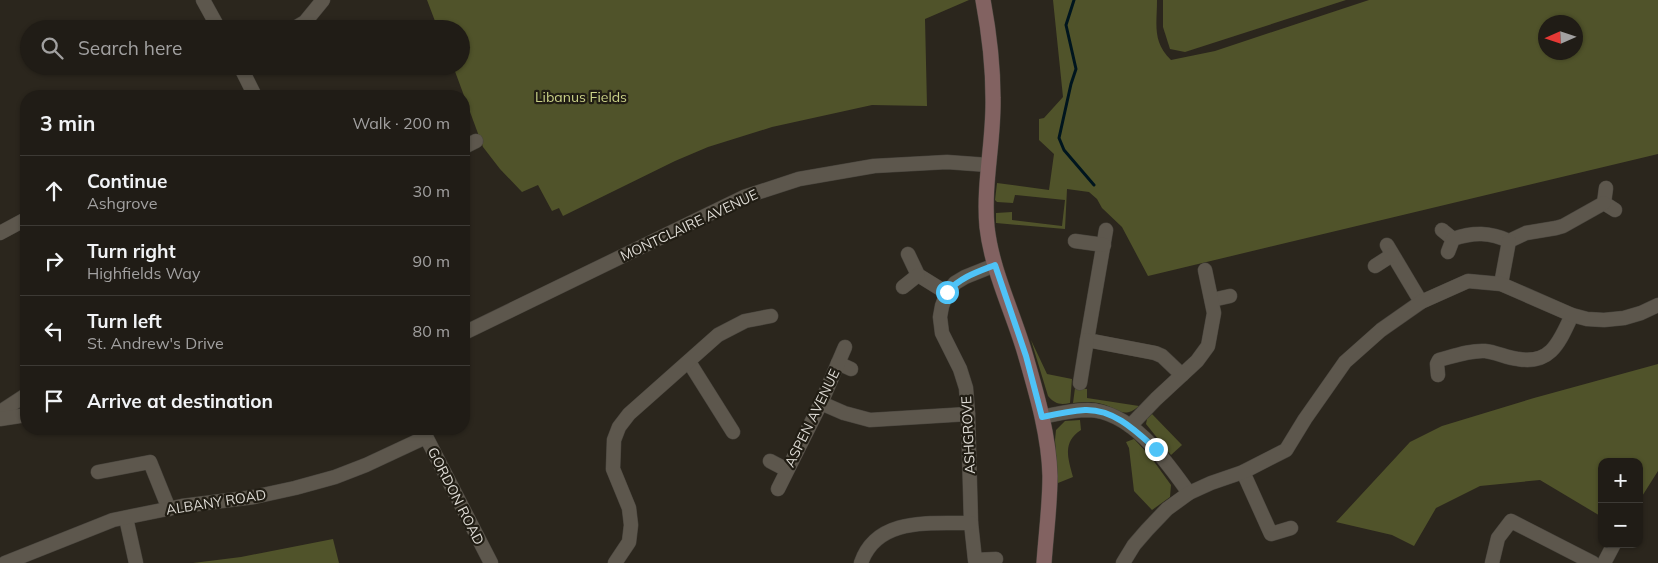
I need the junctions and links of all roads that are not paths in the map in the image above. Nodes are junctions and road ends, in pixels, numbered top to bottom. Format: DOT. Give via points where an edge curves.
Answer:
graph roads {
  1 [pos="204,0"];
  2 [pos="323,0"];
  3 [pos="983,0"];
  4 [pos="214,20"];
  5 [pos="307,20"];
  6 [pos="244,75"];
  7 [pos="252,90"];
  8 [pos="988,165"];
  9 [pos="1606,188"];
  10 [pos="20,223"];
  11 [pos="1106,230"];
  12 [pos="1442,230"];
  13 [pos="0,234"];
  14 [pos="1075,241"];
  15 [pos="1509,241"];
  16 [pos="1104,245"];
  17 [pos="908,254"];
  18 [pos="995,265"];
  19 [pos="1375,266"];
  20 [pos="1205,270"];
  21 [pos="918,275"];
  22 [pos="1501,284"];
  23 [pos="903,287"];
  24 [pos="947,292"];
  25 [pos="1230,296"];
  26 [pos="1212,300"];
  27 [pos="1422,302"];
  28 [pos="1658,305"];
  29 [pos="1572,315"];
  30 [pos="771,316"];
  31 [pos="470,330"];
  32 [pos="1087,340"];
  33 [pos="845,347"];
  34 [pos="689,362"];
  35 [pos="838,363"];
  36 [pos="851,369"];
  37 [pos="1182,374"];
  38 [pos="1438,375"];
  39 [pos="1080,383"];
  40 [pos="20,399"];
  41 [pos="821,403"];
  42 [pos="0,412"];
  43 [pos="968,414"];
  44 [pos="20,416"];
  45 [pos="1042,417"];
  46 [pos="0,420"];
  47 [pos="1130,426"];
  48 [pos="733,432"];
  49 [pos="420,435"];
  50 [pos="425,435"];
  51 [pos="770,461"];
  52 [pos="787,470"];
  53 [pos="98,472"];
  54 [pos="1243,472"];
  55 [pos="778,489"];
  56 [pos="1189,494"];
  57 [pos="169,509"];
  58 [pos="126,518"];
  59 [pos="971,523"];
  60 [pos="1291,528"];
  61 [pos="1612,548"];
  62 [pos="996,559"];
  63 [pos="5,563"];
  64 [pos="136,563"];
  65 [pos="491,563"];
  66 [pos="615,563"];
  67 [pos="861,563"];
  68 [pos="1044,563"];
  69 [pos="1123,563"];
  70 [pos="1492,563"];
  71 [pos="1593,563"];
  72 [pos="1604,563"];
  1 -- 4 [label="street"];
  2 -- 5 [label="street"];
  3 -- 8 [label="main road" via="993,98"];
  6 -- 7 [label="street"];
  8 -- 18 [label="main road" via="987,226"];
  8 -- 31 [label="street, MONTCLAIRE AVENUE" via="947,162 874,166 799,179 735,201"];
  9 -- 15 [label="street" via="1609,207 1563,226 1526,232"];
  10 -- 13 [label="street"];
  11 -- 16 [label="street"];
  12 -- 15 [label="street" via="1450,246 1462,236 1488,234"];
  14 -- 16 [label="street"];
  15 -- 22 [label="street"];
  16 -- 32 [label="street"];
  17 -- 21 [label="street"];
  18 -- 24 [label="street" via="965,277"];
  18 -- 45 [label="main road" via="1026,356"];
  19 -- 27 [label="street" via="1390,250"];
  20 -- 26 [label="street"];
  21 -- 23 [label="street"];
  21 -- 24 [label="street"];
  22 -- 27 [label="street" via="1468,282"];
  22 -- 29 [label="street"];
  24 -- 43 [label="street, ASHGROVE" via="940,326 960,369 966,388"];
  25 -- 26 [label="street"];
  26 -- 37 [label="street" via="1214,312 1208,346"];
  27 -- 54 [label="street" via="1381,330 1345,362 1286,450"];
  28 -- 29 [label="street" via="1624,318 1604,320"];
  29 -- 38 [label="street" via="1558,344 1546,356 1529,360 1482,351 1439,360"];
  30 -- 34 [label="street" via="732,327 718,335"];
  32 -- 37 [label="street" via="1155,353"];
  32 -- 39 [label="street"];
  33 -- 35 [label="street, ASPEN AVENUE"];
  34 -- 48 [label="street"];
  34 -- 66 [label="street" via="629,414 614,440 613,469 629,508 631,525 629,542"];
  35 -- 36 [label="street"];
  35 -- 41 [label="street, ASPEN AVENUE"];
  37 -- 47 [label="street"];
  40 -- 42 [label="street"];
  41 -- 43 [label="street" via="870,420"];
  41 -- 52 [label="street, ASPEN AVENUE"];
  43 -- 59 [label="street, ASHGROVE"];
  44 -- 46 [label="street"];
  45 -- 47 [label="street" via="1087,410 1110,414"];
  45 -- 68 [label="main road" via="1050,474"];
  47 -- 56 [label="street" via="1156,449"];
  49 -- 57 [label="street, ALBANY ROAD" via="366,465 319,481 254,497"];
  50 -- 65 [label="street, GORDON ROAD"];
  51 -- 52 [label="street"];
  52 -- 55 [label="street, ASPEN AVENUE"];
  53 -- 57 [label="street" via="150,462"];
  54 -- 56 [label="street" via="1211,482"];
  54 -- 60 [label="street" via="1271,534"];
  56 -- 69 [label="street" via="1167,509 1134,545"];
  57 -- 58 [label="street, ALBANY ROAD"];
  58 -- 63 [label="street, ALBANY ROAD" via="112,520"];
  58 -- 64 [label="street"];
  59 -- 62 [label="street, ASHGROVE" via="975,560"];
  59 -- 67 [label="street" via="901,526 878,538 868,548"];
  61 -- 72 [label="street"];
  70 -- 71 [label="street" via="1498,538 1511,521"];
}
